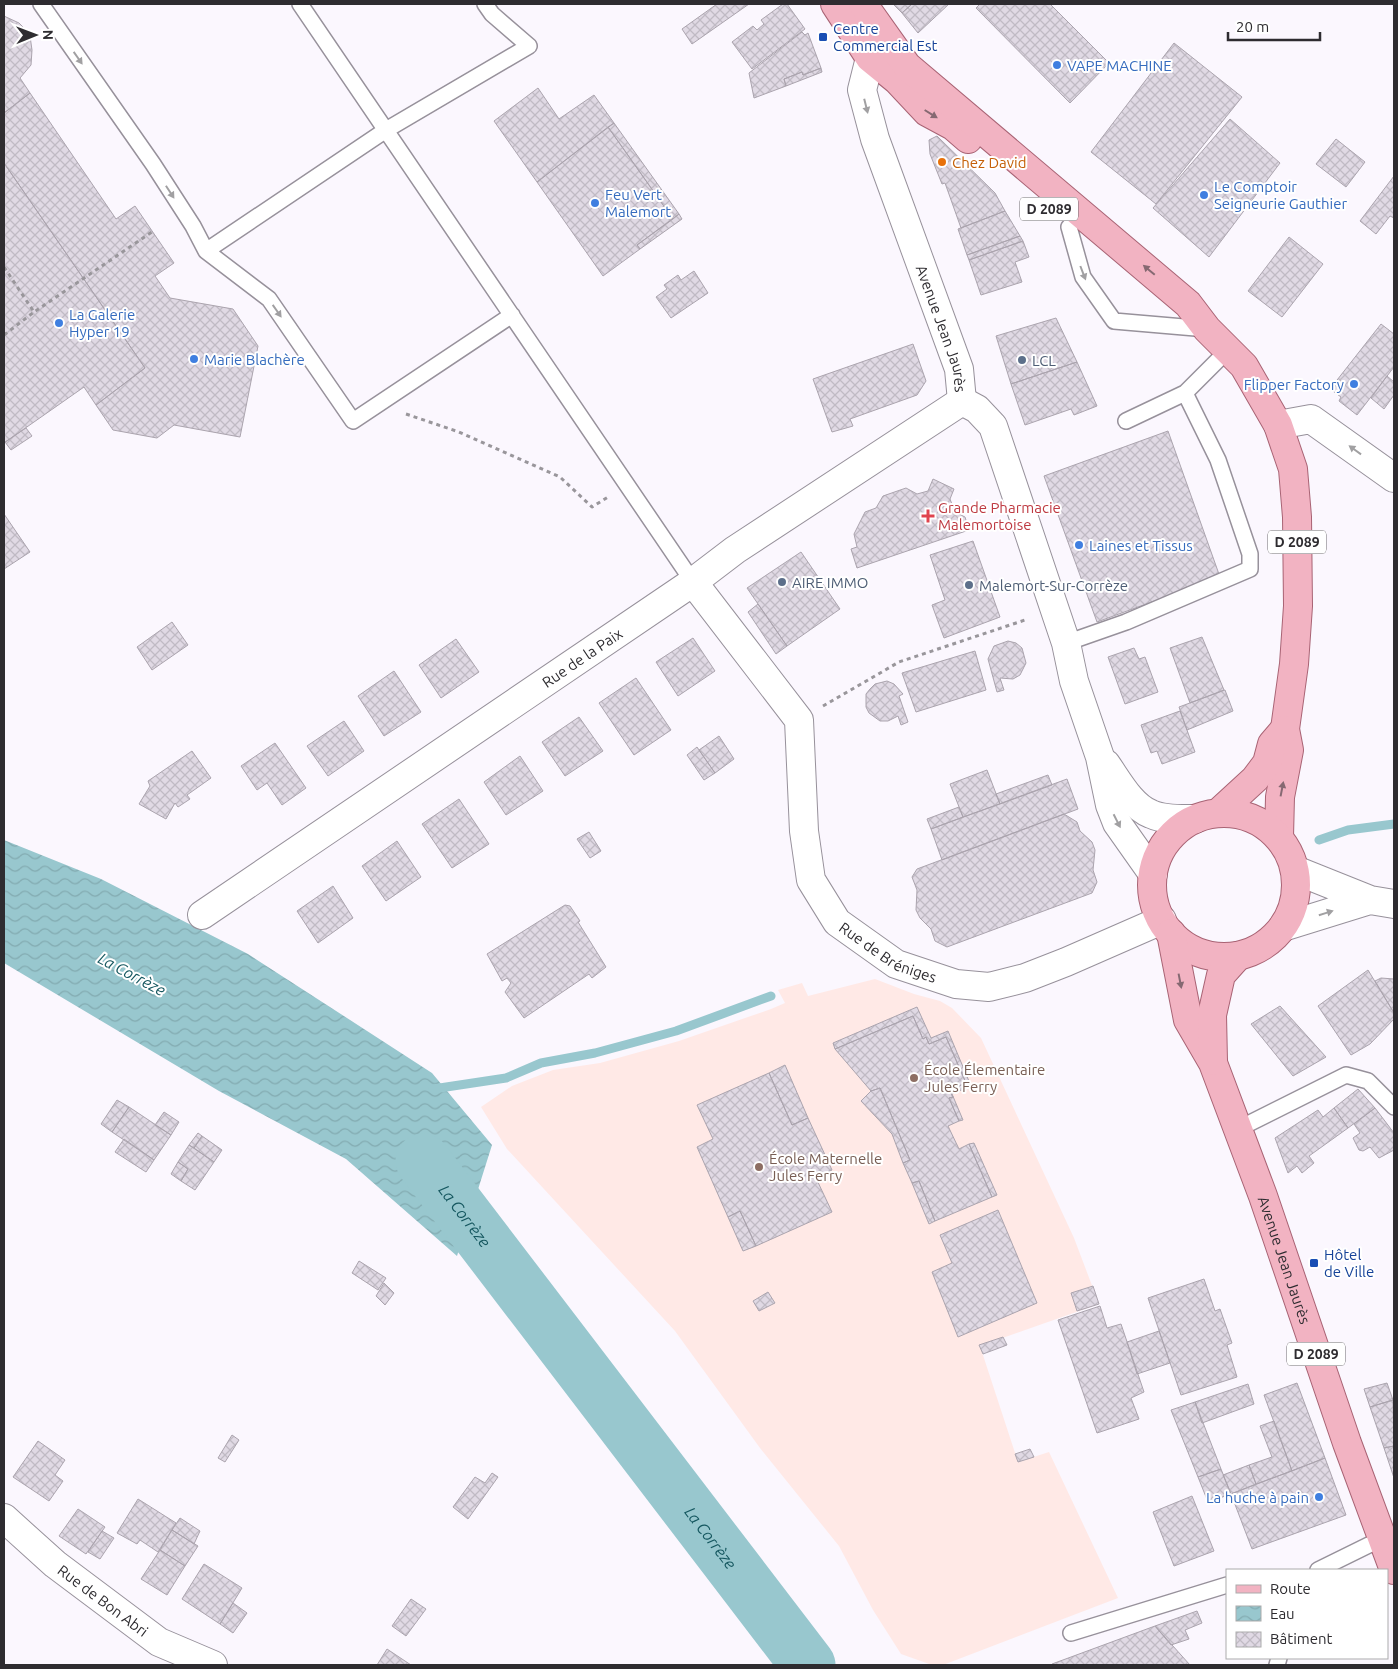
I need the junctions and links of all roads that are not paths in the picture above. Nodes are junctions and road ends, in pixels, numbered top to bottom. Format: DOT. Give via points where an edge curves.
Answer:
graph roads {
  1 [pos="40,4"];
  2 [pos="300,4"];
  3 [pos="485,4"];
  4 [pos="846,6"];
  5 [pos="870,58"];
  6 [pos="902,73"];
  7 [pos="386,130"];
  8 [pos="1069,227"];
  9 [pos="206,252"];
  10 [pos="512,315"];
  11 [pos="1207,329"];
  12 [pos="1228,350"];
  13 [pos="1185,393"];
  14 [pos="962,401"];
  15 [pos="1126,421"];
  16 [pos="1278,425"];
  17 [pos="1394,478"];
  18 [pos="693,582"];
  19 [pos="1066,643"];
  20 [pos="1284,729"];
  21 [pos="1100,757"];
  22 [pos="1206,816"];
  23 [pos="1279,837"];
  24 [pos="1295,870"];
  25 [pos="1153,874"];
  26 [pos="1382,902"];
  27 [pos="202,915"];
  28 [pos="1166,927"];
  29 [pos="1283,927"];
  30 [pos="1238,956"];
  31 [pos="1213,1063"];
  32 [pos="1394,1107"];
  33 [pos="1238,1128"];
  34 [pos="4,1518"];
  35 [pos="1390,1557"];
  36 [pos="1324,1569"];
  37 [pos="1226,1585"];
  38 [pos="1071,1633"];
  39 [pos="212,1665"];
  1 -- 9 [label="lane, one-way" via="153,164"];
  2 -- 7 [label="lane"];
  3 -- 7 [label="lane" via="529,46"];
  4 -- 5 [label="main road, D 2089"];
  4 -- 6 [label="main road, D 2089"];
  5 -- 6 [label="main road, D 2089"];
  5 -- 14 [label="street, Avenue Jean Jaurès, one-way" via="862,90 868,114 959,368"];
  6 -- 8 [label="main road, D 2089, one-way" via="927,112 954,127"];
  11 -- 6 [label="main road, D 2089, one-way" via="1188,304"];
  7 -- 9 [label="lane"];
  7 -- 10 [label="lane"];
  8 -- 11 [label="main road, D 2089" via="1177,316"];
  8 -- 11 [label="lane, one-way" via="1083,277 1114,321"];
  9 -- 10 [label="lane, one-way" via="269,299 353,421"];
  10 -- 18 [label="lane"];
  11 -- 12 [label="main road, D 2089"];
  12 -- 13 [label="lane"];
  12 -- 16 [label="main road, D 2089" via="1244,366"];
  13 -- 15 [label="lane"];
  13 -- 19 [label="lane" via="1218,460 1250,554 1250,570 1126,622"];
  14 -- 18 [label="street, Rue de la Paix" via="735,550"];
  14 -- 19 [label="street, Avenue Jean Jaurès" via="978,409 993,426"];
  17 -- 16 [label="street, one-way" via="1311,419"];
  16 -- 20 [label="main road, D 2089" via="1293,469 1298,557 1294,664"];
  18 -- 27 [label="street, Rue de la Paix"];
  18 -- 28 [label="street, Rue de Bréniges" via="799,720 804,832 811,880 837,922 896,964 956,984 989,987 1025,978"];
  19 -- 21 [label="street, Avenue Jean Jaurès" via="1074,681"];
  20 -- 22 [label="main road, D 2089" via="1272,744 1267,763 1255,779"];
  23 -- 20 [label="main road, D 2089, one-way" via="1280,797 1290,750"];
  21 -- 22 [label="street, Avenue Jean Jaurès" via="1129,796 1151,814 1172,818"];
  21 -- 25 [label="street, Avenue Jean Jaurès, one-way" via="1117,823"];
  22 -- 23 [label="main road" via="1240,814 1262,823"];
  22 -- 25 [label="main road" via="1175,832 1160,851"];
  23 -- 24 [label="main road"];
  24 -- 26 [label="street"];
  24 -- 29 [label="main road" via="1296,890 1292,909"];
  25 -- 28 [label="main road" via="1154,898"];
  29 -- 26 [label="street, one-way"];
  28 -- 30 [label="main road" via="1185,945 1202,953"];
  28 -- 31 [label="main road, Avenue Jean Jaurès / D 2089, one-way" via="1188,1020"];
  29 -- 30 [label="main road" via="1256,950"];
  30 -- 31 [label="main road, Avenue Jean Jaurès / D 2089" via="1221,975 1212,1015"];
  31 -- 33 [label="main road, Avenue Jean Jaurès / D 2089"];
  32 -- 33 [label="lane" via="1368,1081 1346,1075"];
  33 -- 35 [label="main road, Avenue Jean Jaurès / D 2089"];
  34 -- 39 [label="street, Rue de Bon Abri" via="55,1564 159,1642"];
  35 -- 36 [label="lane"];
  37 -- 38 [label="lane"];
}
